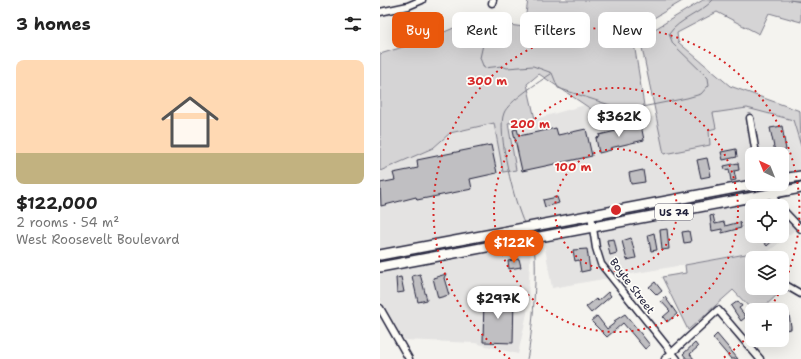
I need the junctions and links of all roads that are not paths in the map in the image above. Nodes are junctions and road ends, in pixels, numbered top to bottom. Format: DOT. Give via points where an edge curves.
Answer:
graph roads {
  1 [pos="422,0"];
  2 [pos="380,12"];
  3 [pos="750,118"];
  4 [pos="755,147"];
  5 [pos="801,176"];
  6 [pos="789,179"];
  7 [pos="801,182"];
  8 [pos="745,186"];
  9 [pos="801,188"];
  10 [pos="771,194"];
  11 [pos="775,199"];
  12 [pos="590,215"];
  13 [pos="789,216"];
  14 [pos="592,228"];
  15 [pos="801,229"];
  16 [pos="380,254"];
  17 [pos="380,267"];
  18 [pos="789,287"];
  19 [pos="801,294"];
  20 [pos="380,308"];
  21 [pos="672,353"];
  22 [pos="409,359"];
  23 [pos="665,359"];
  24 [pos="677,359"];
  25 [pos="760,359"];
  1 -- 2 [label="street"];
  3 -- 4 [label="street"];
  5 -- 6 [label="highway"];
  7 -- 10 [label="highway" via="774,188 770,191"];
  8 -- 12 [label="highway, US 74"];
  9 -- 10 [label="highway, US 74"];
  10 -- 11 [label="street"];
  10 -- 14 [label="highway, US 74"];
  12 -- 14 [label="street, Boyte Street"];
  12 -- 16 [label="highway, US 74"];
  13 -- 15 [label="street"];
  14 -- 17 [label="highway, US 74"];
  14 -- 21 [label="street, Boyte Street" via="599,258 605,269"];
  18 -- 19 [label="street"];
  20 -- 22 [label="street"];
  21 -- 23 [label="street"];
  21 -- 24 [label="street, Boyte Street"];
  21 -- 25 [label="street" via="718,310"];
}
